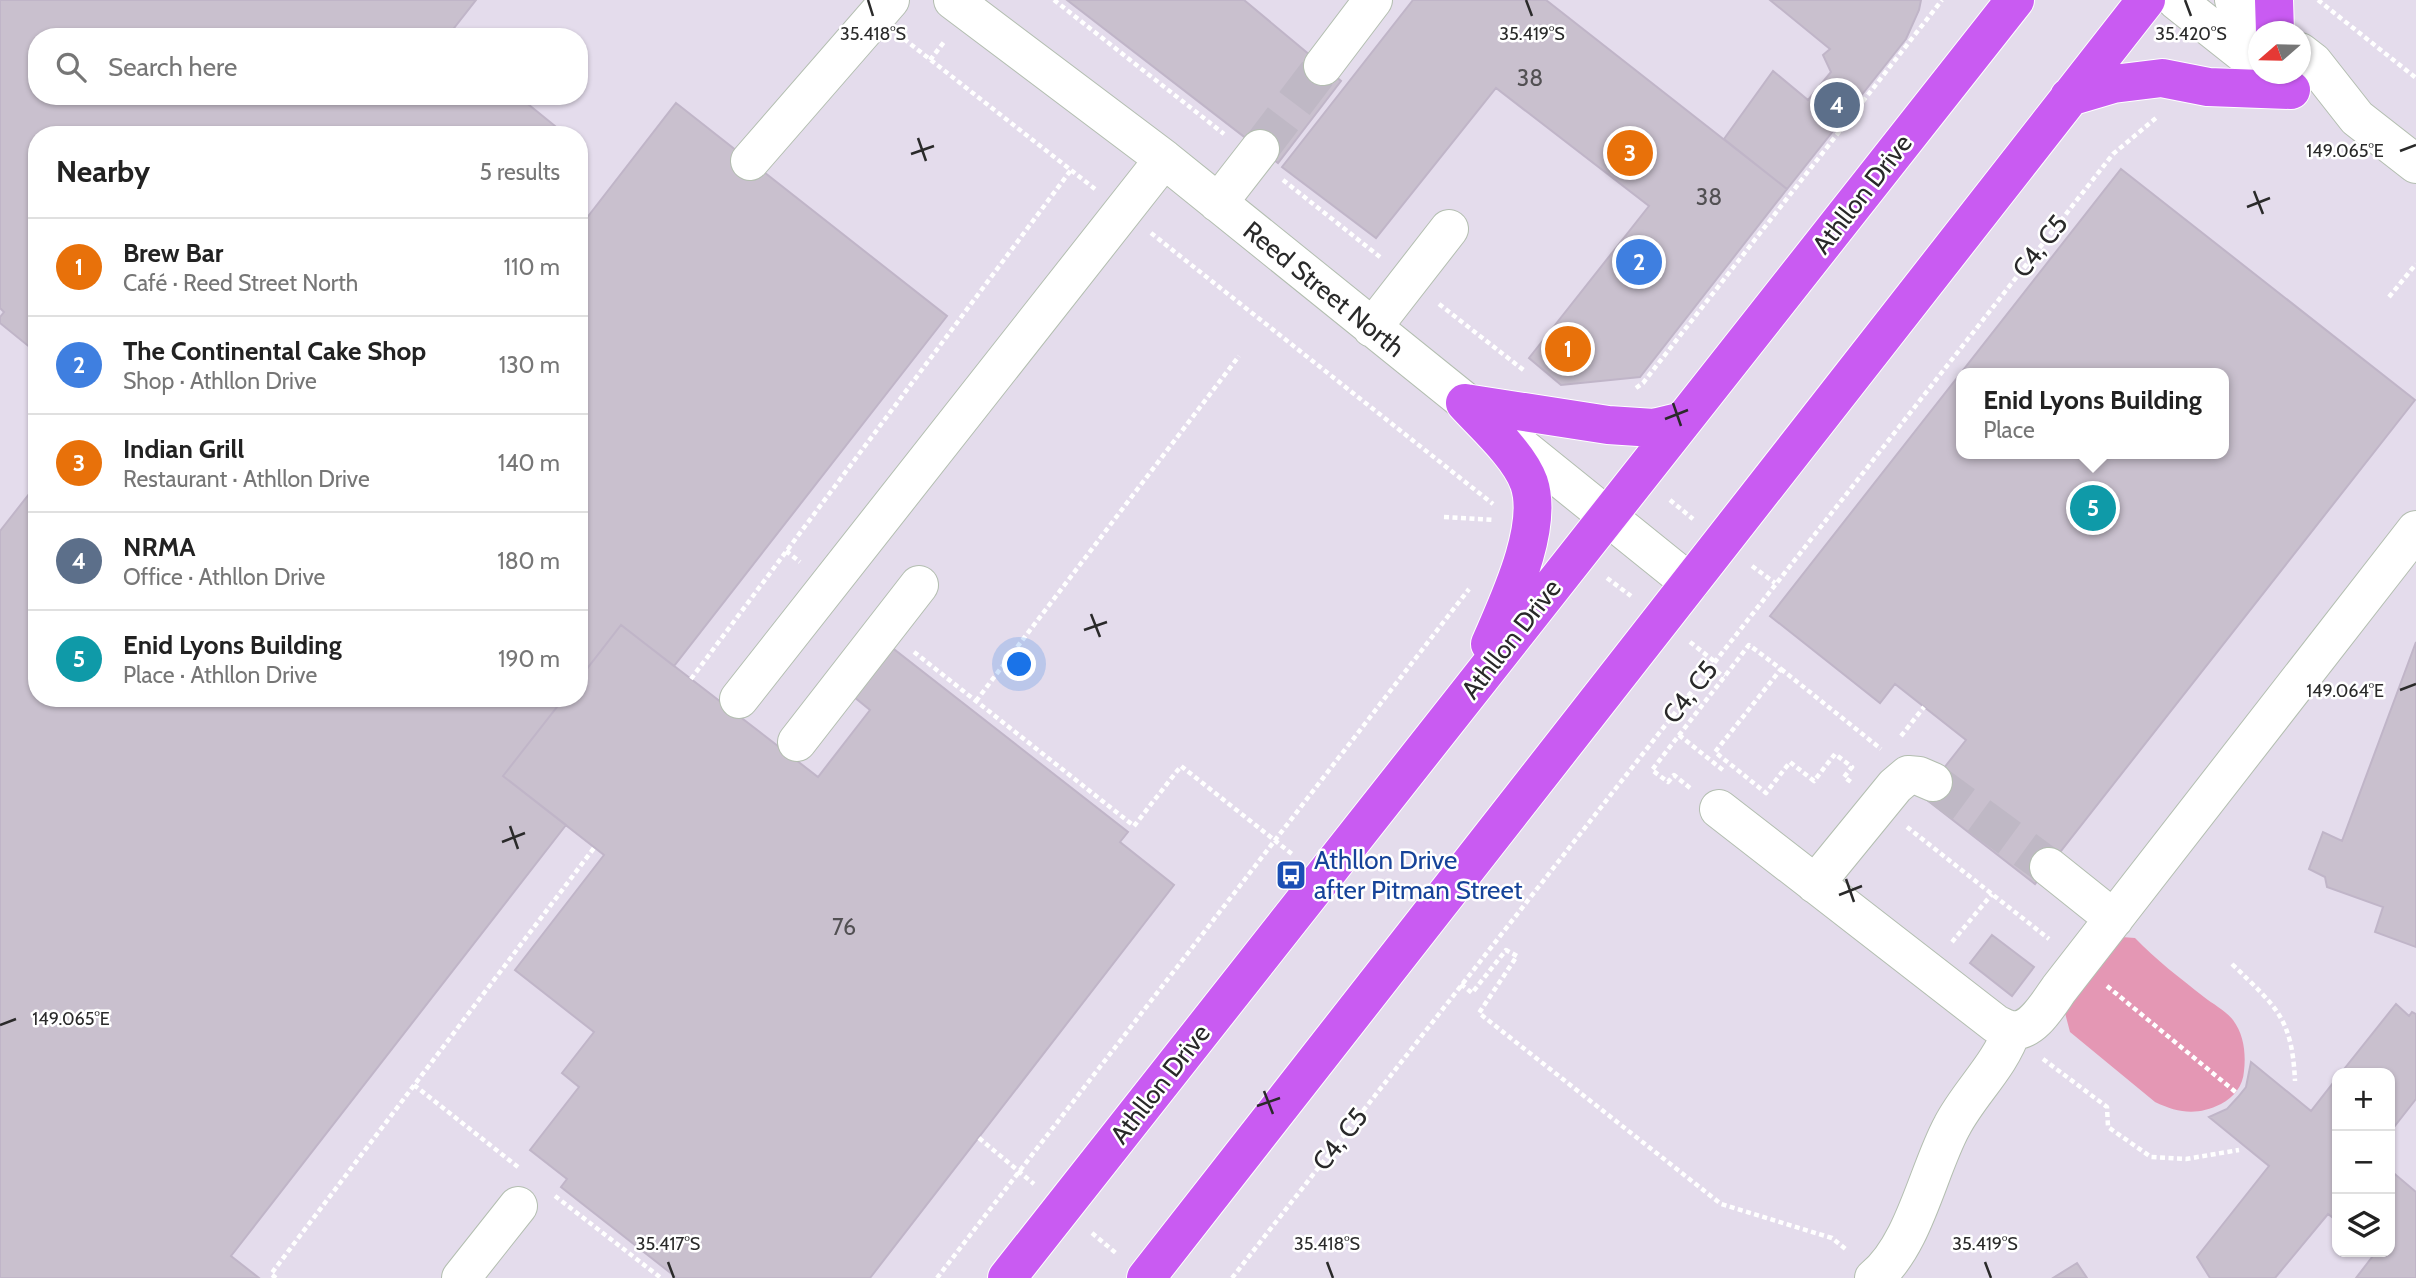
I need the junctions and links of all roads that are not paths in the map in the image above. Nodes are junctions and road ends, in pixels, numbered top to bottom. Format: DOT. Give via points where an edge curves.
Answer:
graph roads {
  1 [pos="890,0"];
  2 [pos="953,0"];
  3 [pos="1373,0"];
  4 [pos="2015,0"];
  5 [pos="2146,0"];
  6 [pos="2176,0"];
  7 [pos="2234,0"];
  8 [pos="2274,0"];
  9 [pos="2260,21"];
  10 [pos="2274,21"];
  11 [pos="2248,56"];
  12 [pos="2311,60"];
  13 [pos="1323,66"];
  14 [pos="2252,84"];
  15 [pos="2285,84"];
  16 [pos="2069,97"];
  17 [pos="2357,118"];
  18 [pos="1256,153"];
  19 [pos="1164,159"];
  20 [pos="750,161"];
  21 [pos="2416,164"];
  22 [pos="1218,203"];
  23 [pos="1449,229"];
  24 [pos="1372,328"];
  25 [pos="1465,403"];
  26 [pos="1683,421"];
  27 [pos="1606,518"];
  28 [pos="2416,530"];
  29 [pos="1690,583"];
  30 [pos="919,585"];
  31 [pos="1468,694"];
  32 [pos="739,698"];
  33 [pos="797,742"];
  34 [pos="1933,782"];
  35 [pos="1726,794"];
  36 [pos="2049,867"];
  37 [pos="1815,884"];
  38 [pos="2114,919"];
  39 [pos="2009,1039"];
  40 [pos="517,1206"];
  41 [pos="1878,1275"];
  42 [pos="461,1278"];
  43 [pos="1007,1278"];
  44 [pos="1146,1278"];
  1 -- 20 [label="street"];
  2 -- 19 [label="street, Reed Street North"];
  3 -- 13 [label="street"];
  4 -- 26 [label="main road, Athllon Drive"];
  5 -- 16 [label="main road"];
  6 -- 11 [label="street"];
  7 -- 9 [label="street"];
  8 -- 10 [label="main road"];
  12 -- 17 [label="street"];
  14 -- 16 [label="main road" via="2208,87 2162,78 2113,84"];
  15 -- 17 [label="street"];
  16 -- 29 [label="main road"];
  17 -- 21 [label="street"];
  18 -- 22 [label="street"];
  19 -- 22 [label="street, Reed Street North"];
  19 -- 32 [label="street"];
  22 -- 24 [label="street, Reed Street North"];
  23 -- 24 [label="street"];
  24 -- 25 [label="street, Reed Street North"];
  25 -- 26 [label="main road" via="1608,425 1654,428"];
  25 -- 27 [label="street, Reed Street North"];
  25 -- 31 [label="main road" via="1517,461 1529,484 1532,526 1515,586"];
  26 -- 27 [label="main road, Athllon Drive"];
  27 -- 29 [label="street, Reed Street North"];
  27 -- 31 [label="main road, Athllon Drive"];
  28 -- 38 [label="street"];
  29 -- 44 [label="main road"];
  30 -- 33 [label="street"];
  31 -- 43 [label="main road, Athllon Drive"];
  34 -- 37 [label="street" via="1908,775 1895,786"];
  35 -- 37 [label="street"];
  36 -- 38 [label="street"];
  37 -- 39 [label="street" via="1996,1024"];
  38 -- 39 [label="street" via="2035,1020"];
  39 -- 41 [label="street" via="1951,1126 1898,1249"];
  40 -- 42 [label="street"];
}
